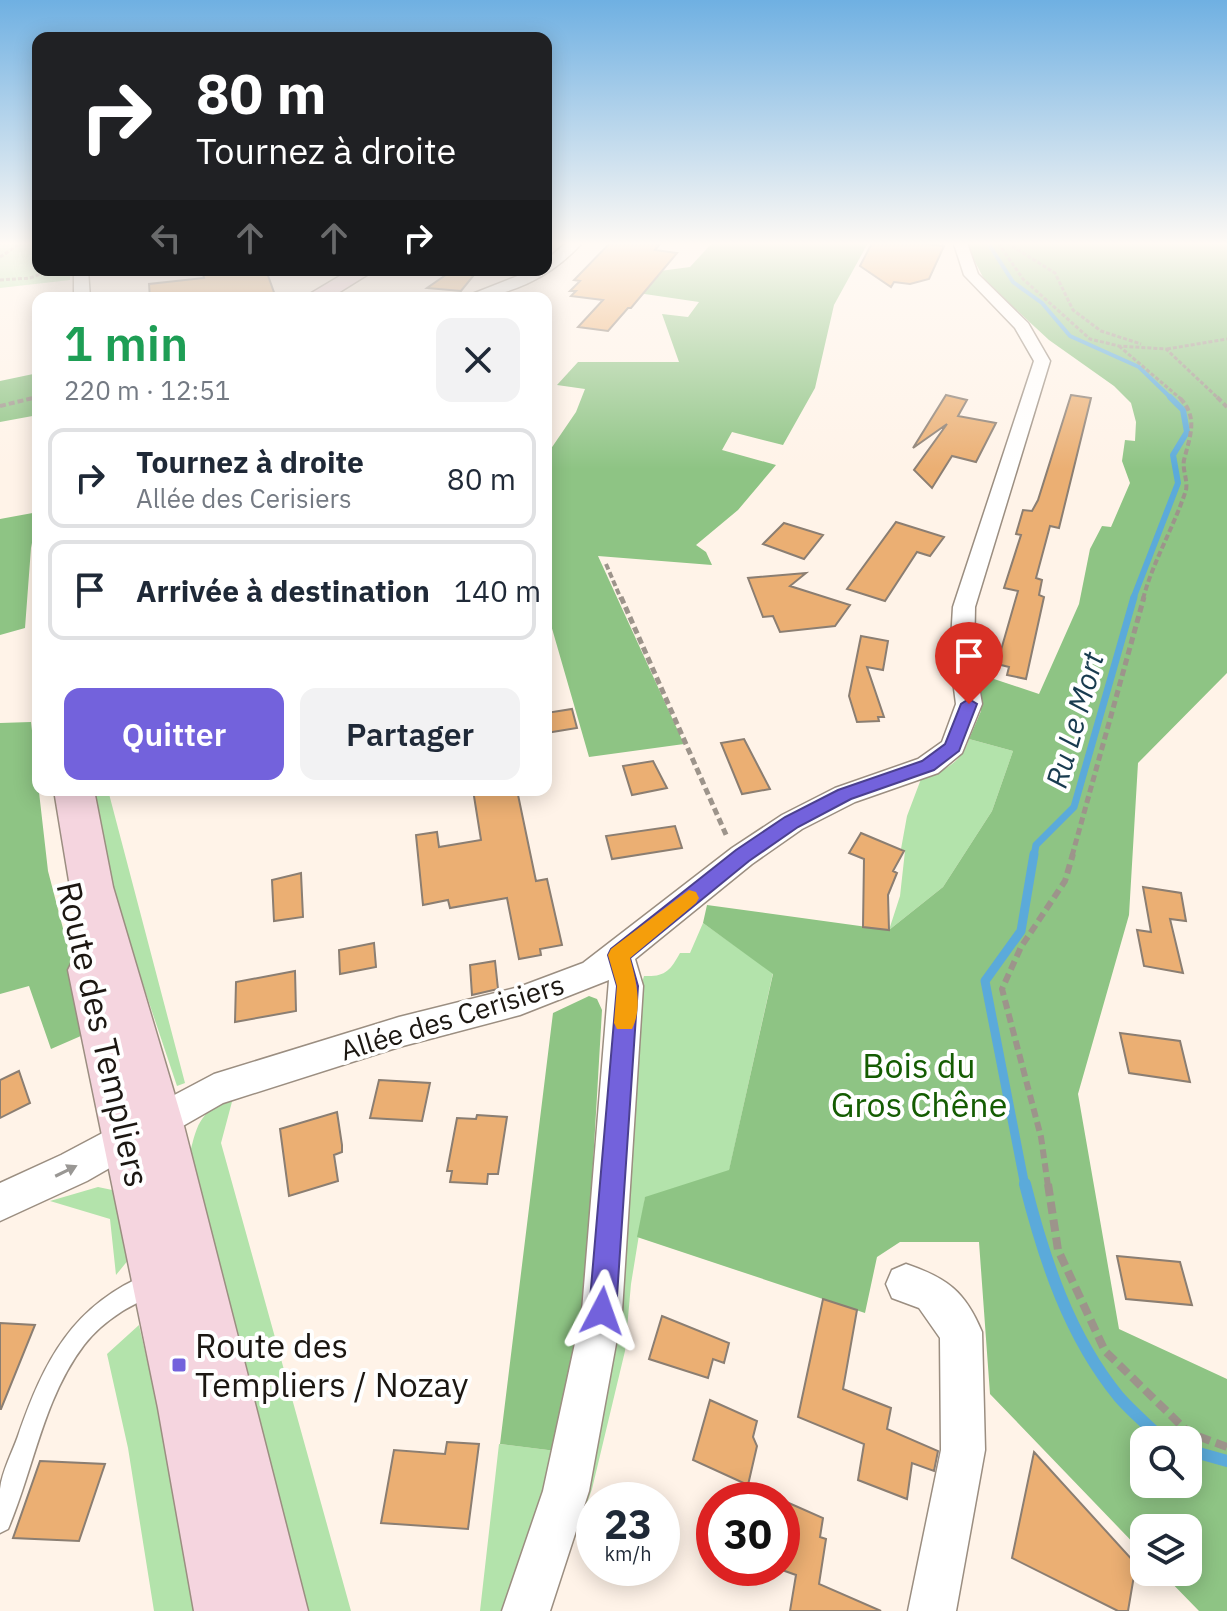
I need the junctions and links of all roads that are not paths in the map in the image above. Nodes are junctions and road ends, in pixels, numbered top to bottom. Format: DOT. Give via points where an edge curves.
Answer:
graph roads {
  1 [pos="1014,318"];
  2 [pos="53,796"];
  3 [pos="75,796"];
  4 [pos="618,955"];
  5 [pos="144,1128"];
  6 [pos="0,1202"];
  7 [pos="174,1272"];
  8 [pos="906,1284"];
  9 [pos="0,1521"];
  10 [pos="229,1611"];
  11 [pos="273,1611"];
  12 [pos="526,1611"];
  13 [pos="932,1611"];
  1 -- 4 [label="street, Allée des Cerisiers" via="1042,361 964,607 962,657 969,704 953,747 928,766 845,795 792,822"];
  2 -- 5 [label="main road, Route des Templiers" via="63,857"];
  3 -- 5 [label="main road, Route des Templiers"];
  4 -- 5 [label="street, Allée des Cerisiers" via="594,973 520,1001 399,1032 214,1090"];
  4 -- 12 [label="street" via="627,986 602,1311 566,1491"];
  6 -- 5 [label="street, Allée des Cerisiers, one-way"];
  5 -- 7 [label="main road, Route des Templiers"];
  7 -- 9 [label="lane" via="119,1300 77,1336 51,1379"];
  7 -- 10 [label="main road, Route des Templiers" via="189,1408"];
  7 -- 11 [label="main road, Route des Templiers"];
  8 -- 13 [label="street" via="932,1293 961,1332 963,1450"];
}
